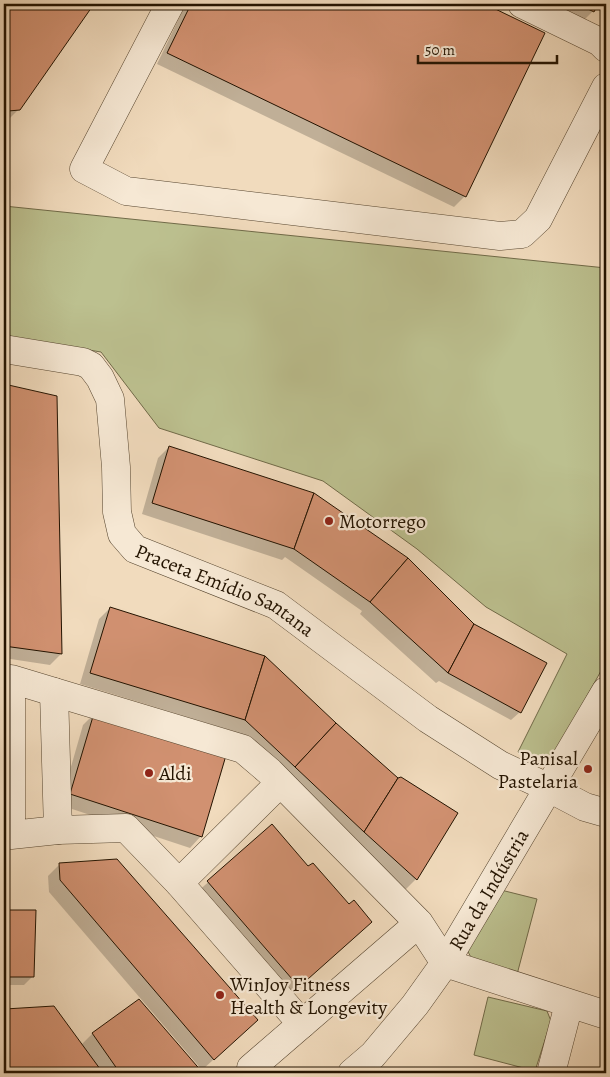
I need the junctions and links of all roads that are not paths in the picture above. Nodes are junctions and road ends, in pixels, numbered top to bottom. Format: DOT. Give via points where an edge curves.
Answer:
graph roads {
  1 [pos="170,4"];
  2 [pos="522,4"];
  3 [pos="606,48"];
  4 [pos="606,87"];
  5 [pos="4,349"];
  6 [pos="606,691"];
  7 [pos="54,692"];
  8 [pos="280,784"];
  9 [pos="549,788"];
  10 [pos="606,813"];
  11 [pos="58,830"];
  12 [pos="7,835"];
  13 [pos="179,883"];
  14 [pos="419,923"];
  15 [pos="445,963"];
  16 [pos="569,1004"];
  17 [pos="606,1015"];
  18 [pos="302,1024"];
  19 [pos="251,1068"];
  20 [pos="352,1073"];
  21 [pos="551,1073"];
  1 -- 4 [label="street" via="84,169 126,191 500,236 522,234 538,218"];
  2 -- 3 [label="street" via="600,42"];
  5 -- 9 [label="street, Praceta Emídio Santana" via="83,362 91,366 100,378 110,399 117,512 122,534 135,549 276,604 428,719 500,765"];
  6 -- 9 [label="street, Rua da Indústria"];
  7 -- 8 [label="street" via="243,748"];
  7 -- 11 [label="street"];
  7 -- 12 [label="street" via="11,679"];
  8 -- 13 [label="street"];
  8 -- 14 [label="street"];
  9 -- 10 [label="street, Praceta Emídio Santana" via="585,807"];
  9 -- 15 [label="street, Rua da Indústria"];
  11 -- 12 [label="street"];
  11 -- 13 [label="street" via="126,828"];
  13 -- 18 [label="street"];
  14 -- 15 [label="street"];
  14 -- 18 [label="street"];
  15 -- 16 [label="street"];
  15 -- 20 [label="street, Rua da Indústria" via="373,1055"];
  16 -- 17 [label="street"];
  16 -- 21 [label="street"];
  18 -- 19 [label="street"];
}
